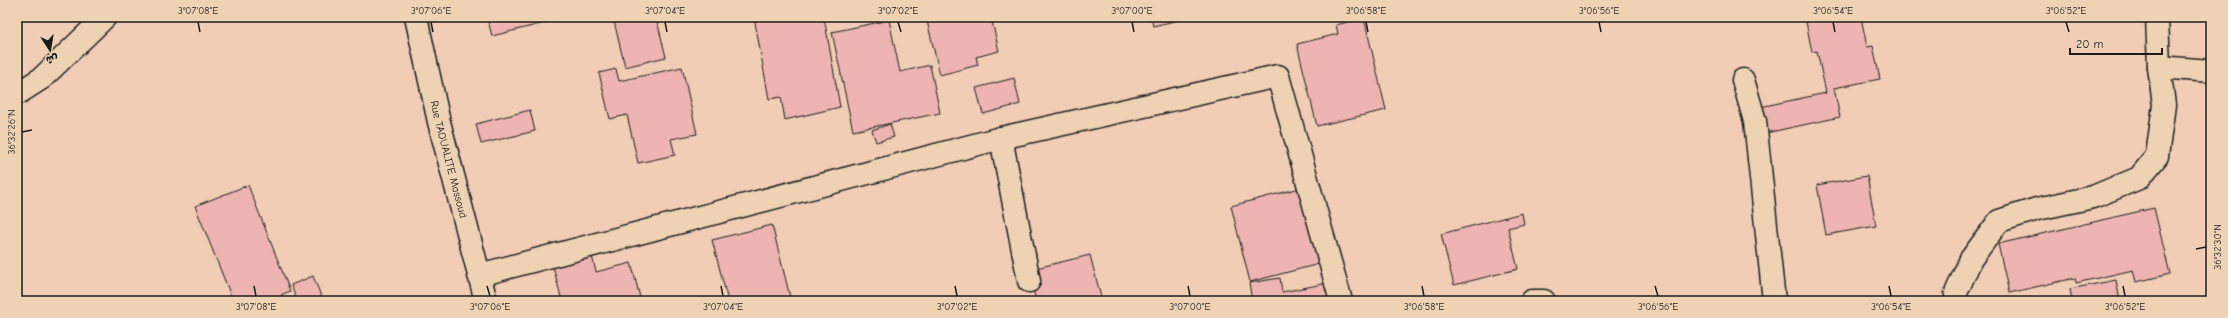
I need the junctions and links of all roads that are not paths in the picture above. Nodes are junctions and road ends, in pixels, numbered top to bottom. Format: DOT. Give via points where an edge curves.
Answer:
graph roads {
  1 [pos="105,17"];
  2 [pos="416,17"];
  3 [pos="2157,17"];
  4 [pos="2159,67"];
  5 [pos="2211,71"];
  6 [pos="1743,80"];
  7 [pos="17,94"];
  8 [pos="1001,138"];
  9 [pos="479,275"];
  10 [pos="1029,282"];
  11 [pos="486,301"];
  12 [pos="1341,301"];
  13 [pos="1532,301"];
  14 [pos="1544,301"];
  15 [pos="1774,301"];
  16 [pos="1956,301"];
  1 -- 7 [label="street" via="42,78"];
  2 -- 9 [label="street, Rue TAOUALITE Massoud" via="439,122"];
  3 -- 4 [label="street"];
  4 -- 5 [label="street"];
  4 -- 16 [label="street" via="2164,105 2157,156 2139,178 2093,197 2037,209 1999,221 1971,259 1956,293"];
  6 -- 15 [label="street" via="1755,121"];
  8 -- 9 [label="street"];
  8 -- 10 [label="street"];
  8 -- 12 [label="street" via="1278,76"];
  9 -- 11 [label="street, Rue TAOUALITE Massoud"];
  13 -- 14 [label="street"];
}
